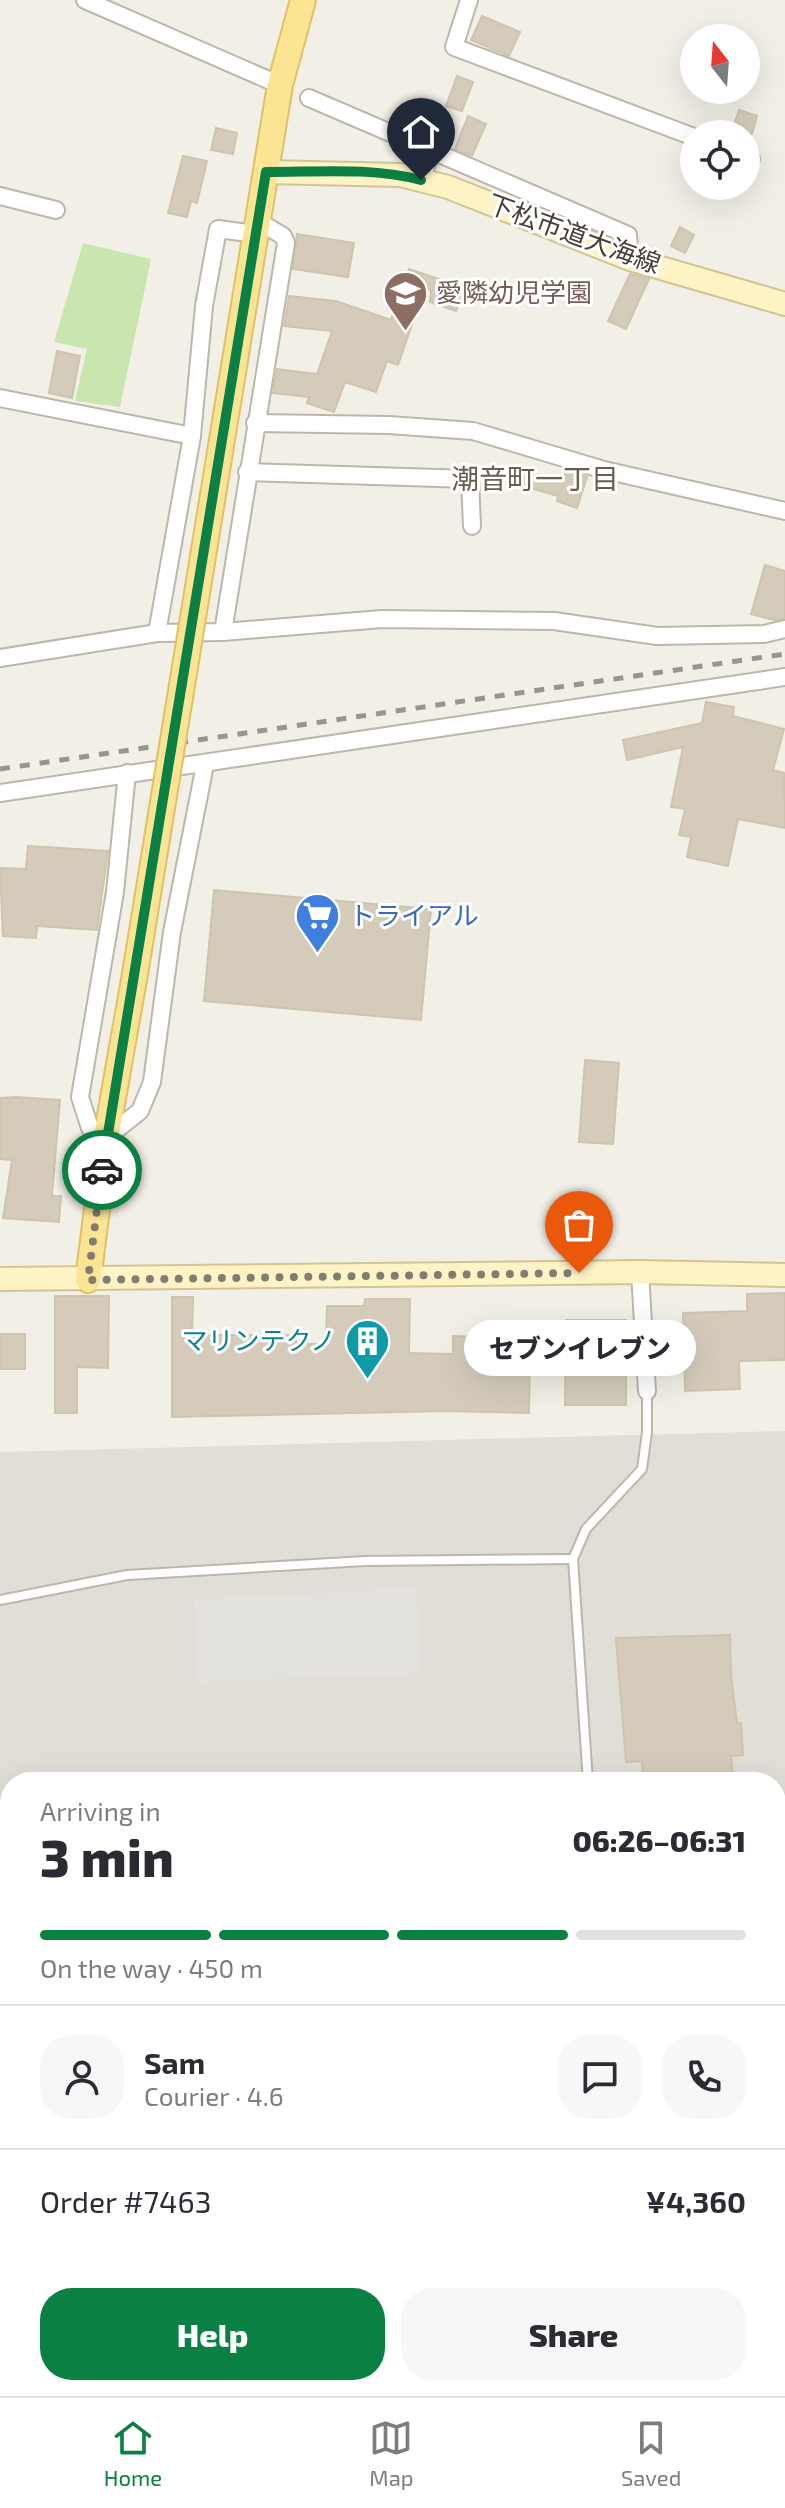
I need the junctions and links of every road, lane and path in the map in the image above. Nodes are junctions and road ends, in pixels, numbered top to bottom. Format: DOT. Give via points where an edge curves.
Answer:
graph roads {
  1 [pos="85,0"];
  2 [pos="303,0"];
  3 [pos="469,0"];
  4 [pos="119,7"];
  5 [pos="280,85"];
  6 [pos="309,98"];
  7 [pos="680,132"];
  8 [pos="432,150"];
  9 [pos="266,172"];
  10 [pos="421,180"];
  11 [pos="0,196"];
  12 [pos="56,210"];
  13 [pos="257,228"];
  14 [pos="630,259"];
  15 [pos="785,304"];
  16 [pos="0,398"];
  17 [pos="255,423"];
  18 [pos="192,436"];
  19 [pos="247,472"];
  20 [pos="785,511"];
  21 [pos="472,526"];
  22 [pos="785,629"];
  23 [pos="223,632"];
  24 [pos="157,633"];
  25 [pos="0,658"];
  26 [pos="785,677"];
  27 [pos="205,765"];
  28 [pos="127,773"];
  29 [pos="0,793"];
  30 [pos="106,1138"];
  31 [pos="640,1272"];
  32 [pos="785,1275"];
  33 [pos="0,1279"];
  34 [pos="88,1280"];
  35 [pos="647,1391"];
  36 [pos="573,1559"];
  37 [pos="0,1600"];
  38 [pos="587,1772"];
  1 -- 4 [label="street"];
  2 -- 5 [label="main road"];
  3 -- 7 [label="street" via="454,47"];
  4 -- 5 [label="street"];
  5 -- 9 [label="main road"];
  6 -- 8 [label="street"];
  8 -- 10 [label="street"];
  8 -- 14 [label="street" via="628,235"];
  9 -- 10 [label="main road, 下松市道大海線" via="351,171"];
  9 -- 13 [label="main road"];
  10 -- 14 [label="main road, 下松市道大海線"];
  11 -- 12 [label="street"];
  13 -- 17 [label="street" via="283,236 286,243"];
  13 -- 18 [label="street" via="218,229 204,306"];
  13 -- 30 [label="main road, bridge"];
  14 -- 15 [label="main road, 下松市道大海線"];
  16 -- 18 [label="street"];
  17 -- 19 [label="street"];
  17 -- 20 [label="street" via="473,431 604,470"];
  18 -- 24 [label="street"];
  19 -- 21 [label="street" via="470,479"];
  19 -- 23 [label="street"];
  22 -- 23 [label="street" via="657,636 554,621 382,619"];
  23 -- 24 [label="street"];
  24 -- 25 [label="street"];
  26 -- 27 [label="street"];
  27 -- 28 [label="street"];
  27 -- 30 [label="street" via="172,932 152,1082 140,1111"];
  28 -- 29 [label="street"];
  28 -- 30 [label="street" via="115,892 80,1097 90,1128"];
  30 -- 34 [label="main road"];
  31 -- 32 [label="main road"];
  31 -- 34 [label="main road"];
  31 -- 35 [label="street"];
  33 -- 34 [label="main road"];
  35 -- 36 [label="lane" via="642,1469 586,1529"];
  36 -- 37 [label="lane" via="365,1561 127,1575"];
  36 -- 38 [label="lane"];
}
